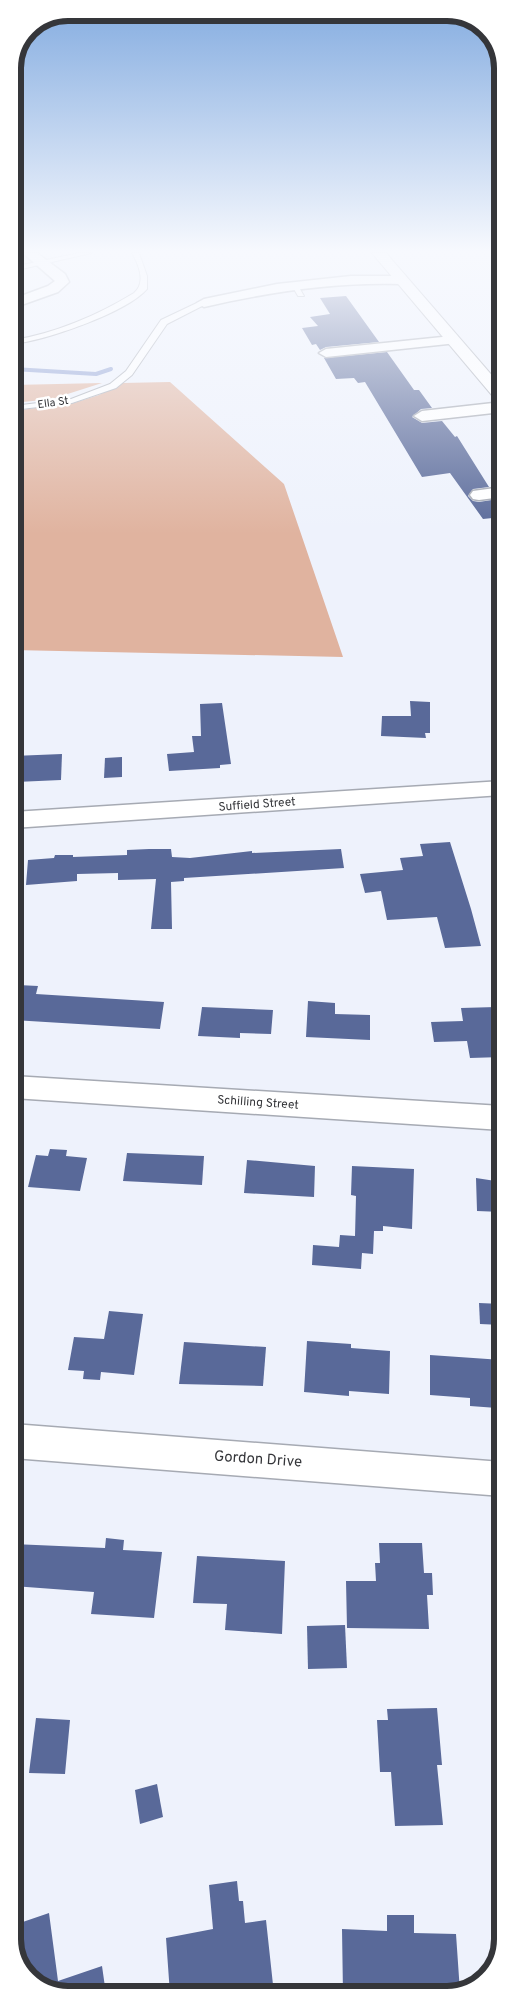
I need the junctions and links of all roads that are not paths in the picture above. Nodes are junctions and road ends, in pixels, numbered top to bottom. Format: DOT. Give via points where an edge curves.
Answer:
graph roads {
  1 [pos="147,347"];
  2 [pos="387,347"];
  3 [pos="458,347"];
  4 [pos="326,353"];
  5 [pos="494,388"];
  6 [pos="21,407"];
  7 [pos="494,408"];
  8 [pos="422,416"];
  9 [pos="494,493"];
  10 [pos="479,495"];
  11 [pos="494,793"];
  12 [pos="21,820"];
  13 [pos="21,1088"];
  14 [pos="494,1117"];
  15 [pos="21,1442"];
  16 [pos="494,1478"];
  1 -- 6 [label="lane, Ella St" via="129,373 113,386 72,401"];
  2 -- 4 [label="street"];
  3 -- 5 [label="street"];
  7 -- 8 [label="street"];
  9 -- 10 [label="street"];
  11 -- 12 [label="street, Suffield Street"];
  13 -- 14 [label="street, Schilling Street"];
  15 -- 16 [label="street, Gordon Drive"];
}
